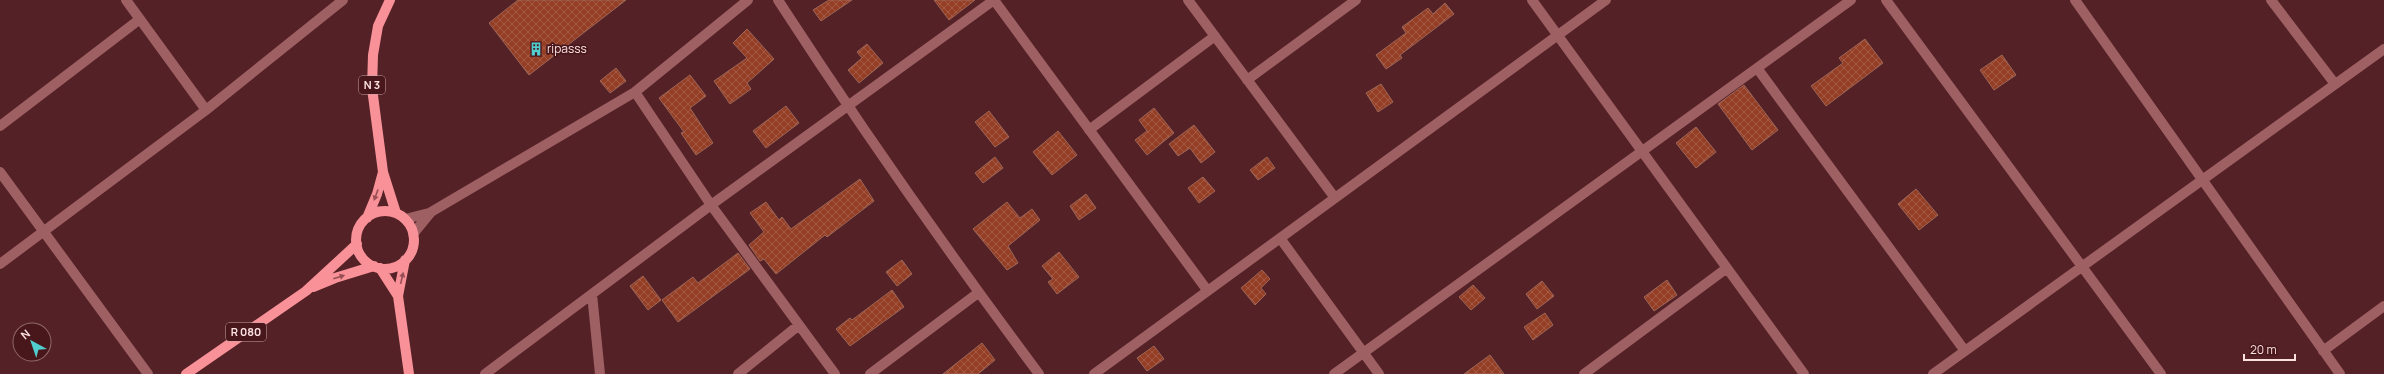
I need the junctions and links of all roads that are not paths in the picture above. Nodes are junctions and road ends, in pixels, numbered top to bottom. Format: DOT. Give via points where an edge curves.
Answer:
graph roads {
  1 [pos="126,0"];
  2 [pos="342,0"];
  3 [pos="390,0"];
  4 [pos="748,0"];
  5 [pos="778,0"];
  6 [pos="994,0"];
  7 [pos="1188,0"];
  8 [pos="1356,0"];
  9 [pos="1532,0"];
  10 [pos="1606,0"];
  11 [pos="1851,0"];
  12 [pos="1886,0"];
  13 [pos="2075,0"];
  14 [pos="2271,0"];
  15 [pos="140,19"];
  16 [pos="1215,36"];
  17 [pos="1558,36"];
  18 [pos="2384,49"];
  19 [pos="1757,68"];
  20 [pos="1247,80"];
  21 [pos="2335,84"];
  22 [pos="635,92"];
  23 [pos="847,106"];
  24 [pos="206,110"];
  25 [pos="0,126"];
  26 [pos="1089,130"];
  27 [pos="1642,151"];
  28 [pos="0,172"];
  29 [pos="383,172"];
  30 [pos="2202,180"];
  31 [pos="1335,198"];
  32 [pos="711,206"];
  33 [pos="431,212"];
  34 [pos="396,213"];
  35 [pos="367,218"];
  36 [pos="405,219"];
  37 [pos="44,232"];
  38 [pos="413,234"];
  39 [pos="1280,238"];
  40 [pos="357,244"];
  41 [pos="406,260"];
  42 [pos="0,264"];
  43 [pos="377,267"];
  44 [pos="2082,267"];
  45 [pos="1727,268"];
  46 [pos="1208,290"];
  47 [pos="306,291"];
  48 [pos="978,293"];
  49 [pos="592,294"];
  50 [pos="398,296"];
  51 [pos="2384,306"];
  52 [pos="799,325"];
  53 [pos="1965,351"];
  54 [pos="2323,351"];
  55 [pos="1364,353"];
  56 [pos="148,374"];
  57 [pos="186,374"];
  58 [pos="409,374"];
  59 [pos="485,374"];
  60 [pos="600,374"];
  61 [pos="738,374"];
  62 [pos="835,374"];
  63 [pos="870,374"];
  64 [pos="1039,374"];
  65 [pos="1094,374"];
  66 [pos="1334,374"];
  67 [pos="1379,374"];
  68 [pos="1584,374"];
  69 [pos="1804,374"];
  70 [pos="1933,374"];
  71 [pos="2161,374"];
  72 [pos="2340,374"];
  1 -- 15 [label="street"];
  2 -- 24 [label="street"];
  3 -- 29 [label="main road, N 3" via="378,26 373,55 372,88"];
  4 -- 22 [label="street"];
  5 -- 23 [label="street"];
  6 -- 23 [label="street"];
  6 -- 26 [label="street"];
  7 -- 16 [label="street"];
  8 -- 20 [label="street"];
  9 -- 17 [label="street"];
  10 -- 17 [label="street"];
  11 -- 19 [label="street"];
  12 -- 44 [label="street"];
  13 -- 30 [label="street"];
  14 -- 21 [label="street"];
  15 -- 24 [label="street"];
  15 -- 25 [label="street"];
  16 -- 20 [label="street"];
  16 -- 26 [label="street"];
  17 -- 27 [label="street"];
  17 -- 31 [label="street"];
  18 -- 21 [label="street"];
  19 -- 27 [label="street"];
  19 -- 53 [label="street"];
  20 -- 31 [label="street"];
  21 -- 30 [label="street"];
  22 -- 32 [label="street"];
  22 -- 33 [label="street"];
  23 -- 32 [label="street"];
  23 -- 48 [label="street"];
  24 -- 37 [label="street"];
  26 -- 46 [label="street"];
  27 -- 45 [label="street"];
  27 -- 55 [label="street"];
  28 -- 37 [label="street"];
  29 -- 34 [label="main road, N 3"];
  29 -- 35 [label="main road, N 3, one-way"];
  30 -- 44 [label="street"];
  30 -- 54 [label="street"];
  31 -- 39 [label="street"];
  32 -- 49 [label="street"];
  32 -- 52 [label="street"];
  33 -- 36 [label="street"];
  33 -- 38 [label="street"];
  34 -- 35 [label="main road" via="381,211"];
  34 -- 36 [label="main road"];
  35 -- 40 [label="main road" via="358,230"];
  36 -- 38 [label="main road"];
  37 -- 42 [label="street"];
  37 -- 56 [label="street"];
  38 -- 41 [label="main road" via="413,246"];
  39 -- 46 [label="street"];
  39 -- 55 [label="street"];
  40 -- 43 [label="main road" via="361,255"];
  40 -- 47 [label="main road"];
  41 -- 43 [label="main road" via="390,268"];
  50 -- 41 [label="main road, one-way"];
  47 -- 43 [label="main road, one-way" via="335,278"];
  43 -- 50 [label="main road"];
  44 -- 53 [label="street"];
  44 -- 71 [label="street"];
  45 -- 68 [label="street"];
  45 -- 69 [label="street"];
  46 -- 65 [label="street"];
  47 -- 57 [label="main road, R 080"];
  48 -- 63 [label="street"];
  48 -- 64 [label="street"];
  49 -- 59 [label="street"];
  49 -- 60 [label="street"];
  50 -- 58 [label="main road"];
  51 -- 54 [label="street"];
  52 -- 61 [label="street"];
  52 -- 62 [label="street"];
  53 -- 70 [label="street"];
  54 -- 72 [label="street"];
  55 -- 66 [label="street"];
  55 -- 67 [label="street"];
}
